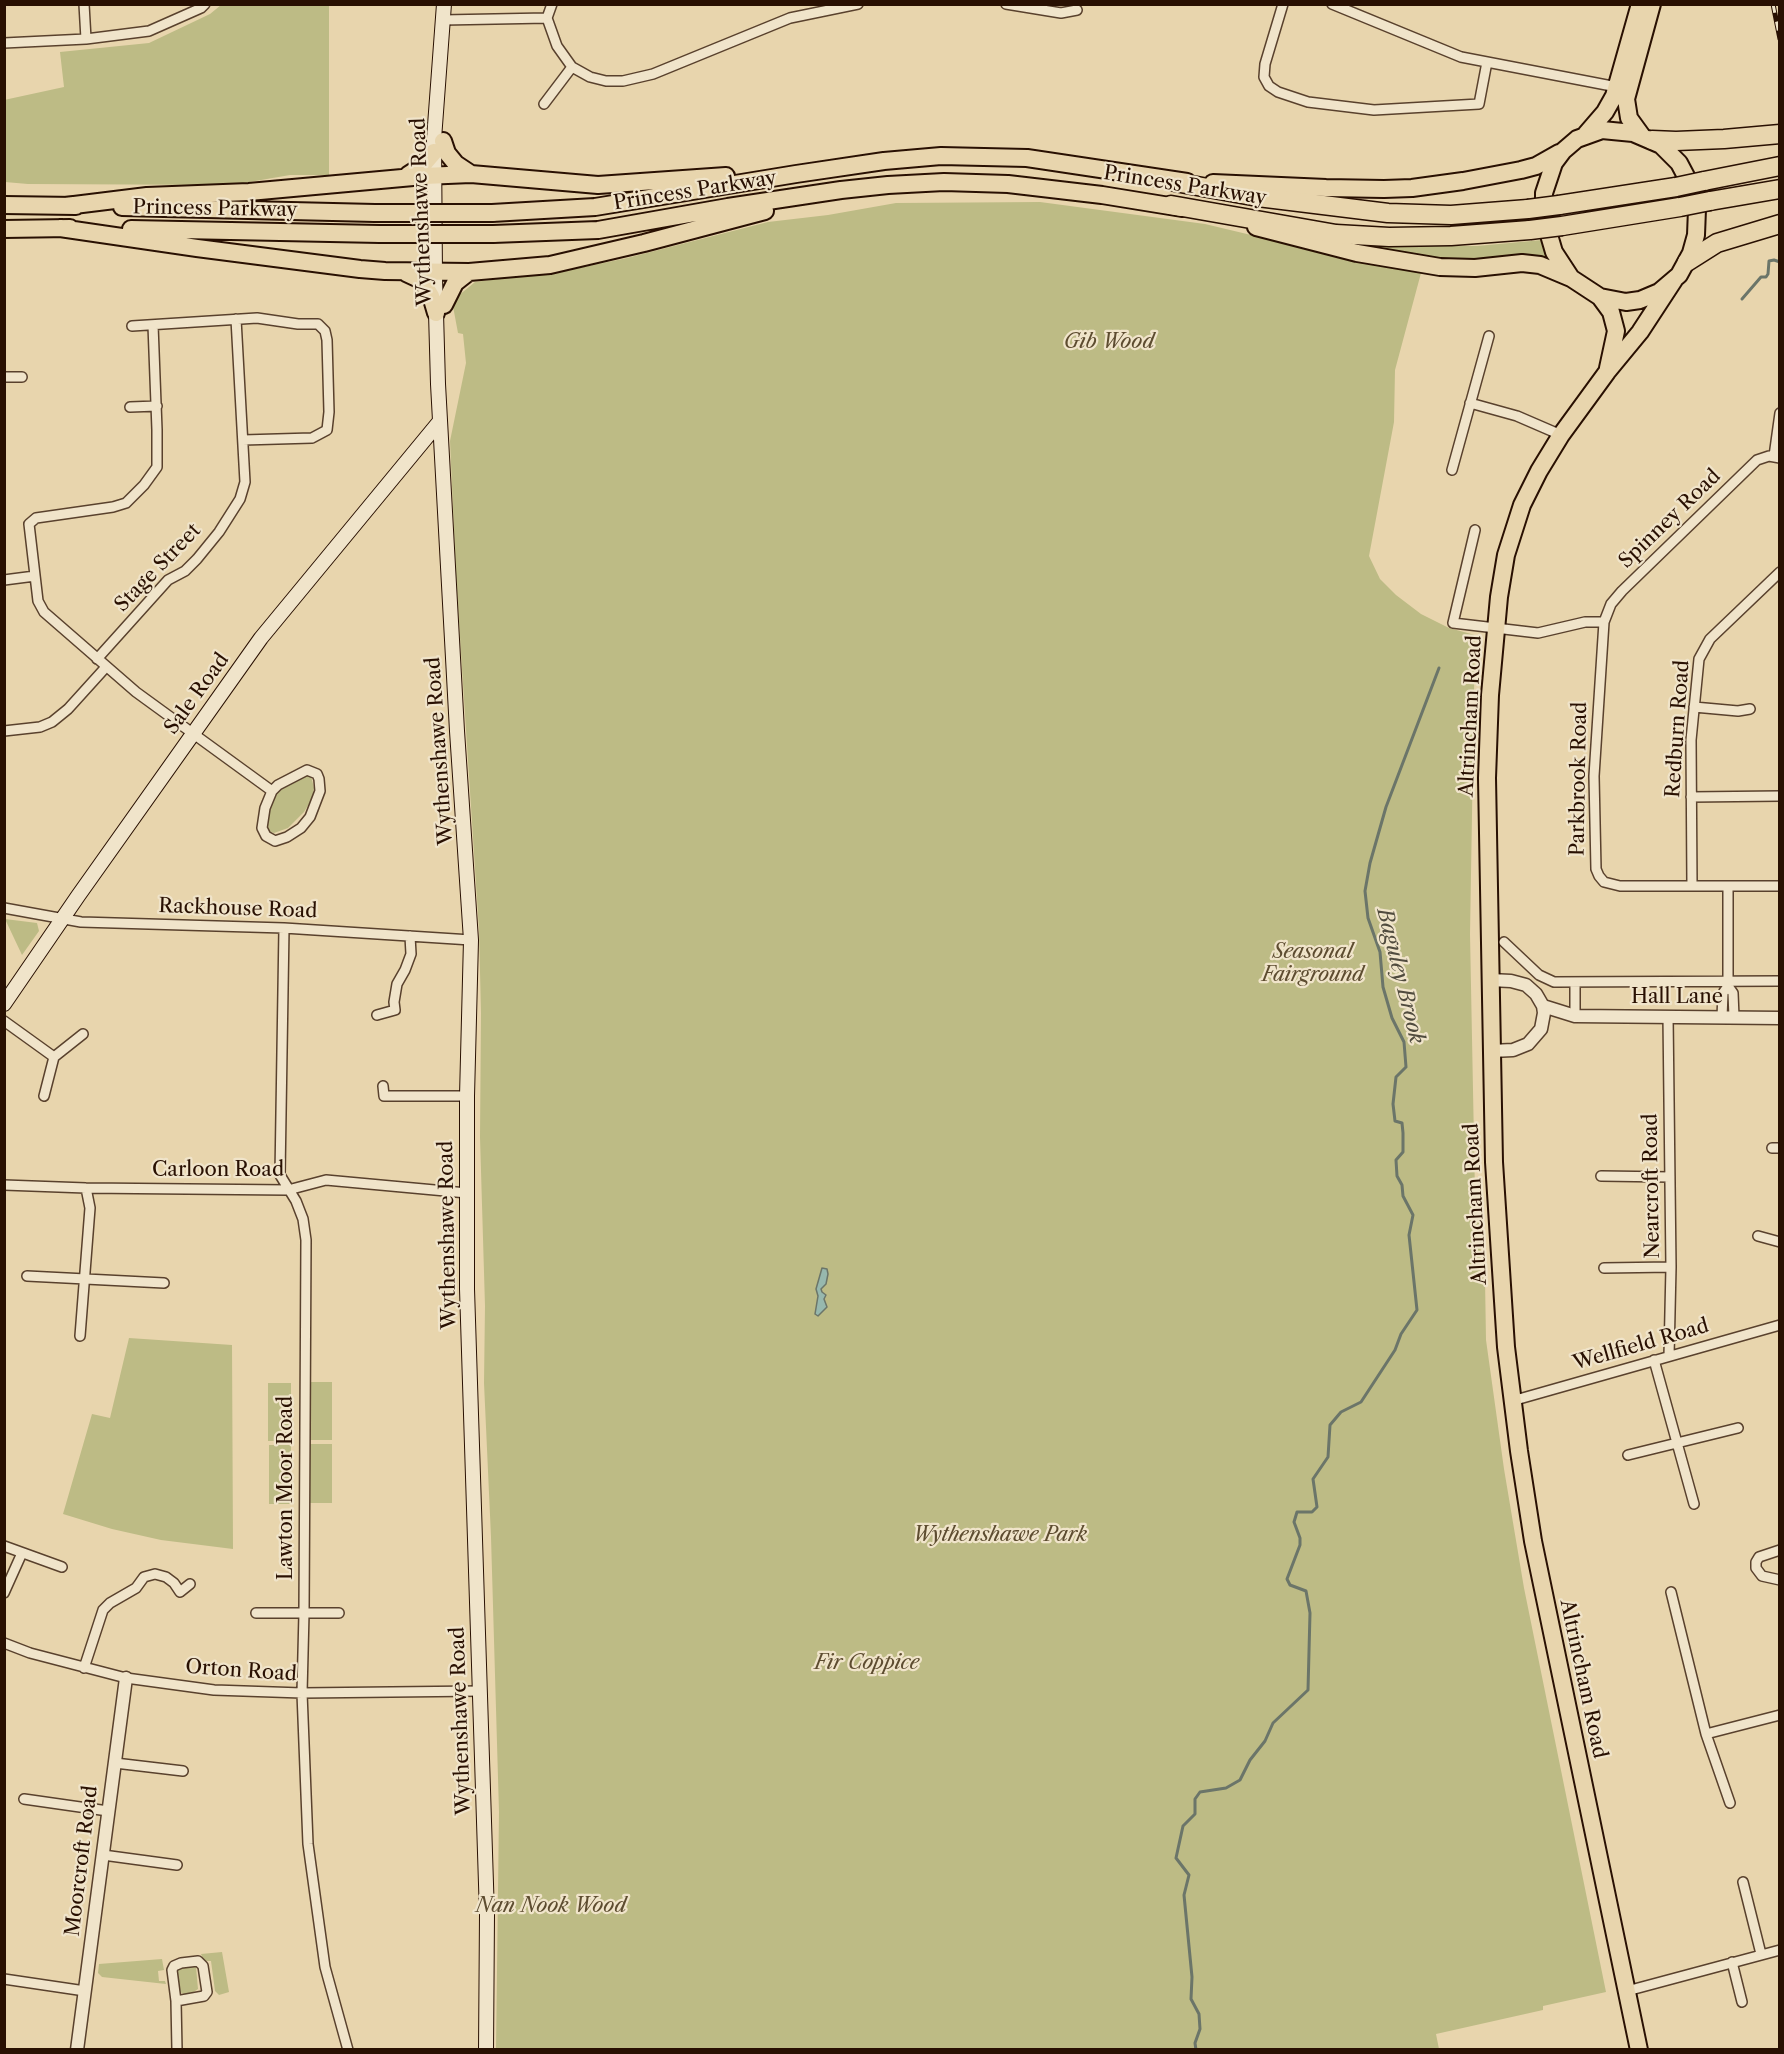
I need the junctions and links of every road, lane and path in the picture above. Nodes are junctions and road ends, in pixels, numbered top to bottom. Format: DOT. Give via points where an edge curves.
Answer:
graph roads {
  1 [pos="84,4"];
  2 [pos="205,4"];
  3 [pos="444,4"];
  4 [pos="552,4"];
  5 [pos="858,4"];
  6 [pos="1006,4"];
  7 [pos="1283,4"];
  8 [pos="1332,4"];
  9 [pos="1640,4"];
  10 [pos="1652,4"];
  11 [pos="1077,10"];
  12 [pos="547,18"];
  13 [pos="443,20"];
  14 [pos="86,39"];
  15 [pos="4,43"];
  16 [pos="1487,62"];
  17 [pos="572,67"];
  18 [pos="1617,87"];
  19 [pos="544,104"];
  20 [pos="1779,134"];
  21 [pos="1585,135"];
  22 [pos="1647,138"];
  23 [pos="438,146"];
  24 [pos="1563,151"];
  25 [pos="1779,166"];
  26 [pos="471,174"];
  27 [pos="796,174"];
  28 [pos="439,176"];
  29 [pos="404,177"];
  30 [pos="1175,182"];
  31 [pos="1779,189"];
  32 [pos="841,190"];
  33 [pos="4,205"];
  34 [pos="1171,205"];
  35 [pos="66,206"];
  36 [pos="1779,224"];
  37 [pos="4,228"];
  38 [pos="60,228"];
  39 [pos="1687,262"];
  40 [pos="403,272"];
  41 [pos="440,272"];
  42 [pos="469,272"];
  43 [pos="1571,278"];
  44 [pos="1674,280"];
  45 [pos="1600,297"];
  46 [pos="440,309"];
  47 [pos="236,320"];
  48 [pos="153,325"];
  49 [pos="132,326"];
  50 [pos="1489,336"];
  51 [pos="1607,372"];
  52 [pos="4,377"];
  53 [pos="22,377"];
  54 [pos="1470,403"];
  55 [pos="156,406"];
  56 [pos="130,407"];
  57 [pos="1779,413"];
  58 [pos="440,421"];
  59 [pos="1561,435"];
  60 [pos="243,440"];
  61 [pos="1777,457"];
  62 [pos="1452,470"];
  63 [pos="1475,530"];
  64 [pos="1779,572"];
  65 [pos="35,576"];
  66 [pos="4,580"];
  67 [pos="1604,622"];
  68 [pos="1496,630"];
  69 [pos="97,660"];
  70 [pos="106,668"];
  71 [pos="1694,707"];
  72 [pos="1750,709"];
  73 [pos="4,731"];
  74 [pos="194,733"];
  75 [pos="272,792"];
  76 [pos="1779,796"];
  77 [pos="1691,797"];
  78 [pos="1692,886"];
  79 [pos="1728,886"];
  80 [pos="1779,886"];
  81 [pos="4,908"];
  82 [pos="62,919"];
  83 [pos="284,928"];
  84 [pos="410,936"];
  85 [pos="471,940"];
  86 [pos="1504,942"];
  87 [pos="1490,980"];
  88 [pos="1779,981"];
  89 [pos="1575,982"];
  90 [pos="1728,984"];
  91 [pos="4,1004"];
  92 [pos="1543,1006"];
  93 [pos="377,1015"];
  94 [pos="1572,1016"];
  95 [pos="1668,1016"];
  96 [pos="1728,1017"];
  97 [pos="1779,1018"];
  98 [pos="4,1021"];
  99 [pos="1543,1024"];
  100 [pos="84,1034"];
  101 [pos="1491,1051"];
  102 [pos="54,1057"];
  103 [pos="44,1096"];
  104 [pos="384,1096"];
  105 [pos="467,1096"];
  106 [pos="1601,1176"];
  107 [pos="1670,1177"];
  108 [pos="4,1185"];
  109 [pos="86,1188"];
  110 [pos="288,1190"];
  111 [pos="467,1193"];
  112 [pos="1758,1236"];
  113 [pos="1779,1242"];
  114 [pos="1671,1267"];
  115 [pos="1604,1268"];
  116 [pos="27,1276"];
  117 [pos="86,1278"];
  118 [pos="164,1283"];
  119 [pos="1779,1325"];
  120 [pos="80,1336"];
  121 [pos="1669,1356"];
  122 [pos="1654,1360"];
  123 [pos="1512,1401"];
  124 [pos="1738,1428"];
  125 [pos="1677,1443"];
  126 [pos="1628,1455"];
  127 [pos="1694,1504"];
  128 [pos="4,1546"];
  129 [pos="1779,1550"];
  130 [pos="21,1552"];
  131 [pos="62,1567"];
  132 [pos="1779,1580"];
  133 [pos="190,1584"];
  134 [pos="1671,1592"];
  135 [pos="4,1593"];
  136 [pos="304,1612"];
  137 [pos="256,1613"];
  138 [pos="339,1613"];
  139 [pos="4,1643"];
  140 [pos="84,1668"];
  141 [pos="126,1678"];
  142 [pos="480,1691"];
  143 [pos="302,1693"];
  144 [pos="1779,1715"];
  145 [pos="1706,1734"];
  146 [pos="115,1763"];
  147 [pos="183,1771"];
  148 [pos="24,1800"];
  149 [pos="1731,1803"];
  150 [pos="108,1811"];
  151 [pos="103,1855"];
  152 [pos="177,1865"];
  153 [pos="1743,1882"];
  154 [pos="1779,1950"];
  155 [pos="1761,1954"];
  156 [pos="1732,1962"];
  157 [pos="4,1979"];
  158 [pos="1627,1990"];
  159 [pos="85,1991"];
  160 [pos="176,2001"];
  161 [pos="1742,2002"];
  162 [pos="77,2049"];
  163 [pos="177,2049"];
  164 [pos="348,2049"];
  165 [pos="486,2049"];
  166 [pos="1639,2049"];
  1 -- 14 [label="street"];
  2 -- 14 [label="street" via="149,31"];
  3 -- 13 [label="main road, Wythenshawe Road"];
  4 -- 12 [label="street"];
  5 -- 17 [label="street" via="790,18 639,78 606,81"];
  6 -- 11 [label="street" via="1061,14"];
  7 -- 16 [label="street" via="1264,77 1278,92 1308,102 1374,110 1479,105"];
  8 -- 16 [label="street" via="1461,57"];
  9 -- 18 [label="highway"];
  10 -- 22 [label="highway" via="1626,99 1629,118"];
  12 -- 13 [label="street"];
  12 -- 17 [label="street" via="557,46"];
  13 -- 23 [label="main road, Wythenshawe Road"];
  14 -- 15 [label="street"];
  16 -- 18 [label="street"];
  17 -- 19 [label="street"];
  18 -- 21 [label="highway" via="1610,104"];
  20 -- 22 [label="highway" via="1724,140"];
  21 -- 22 [label="highway" via="1610,130"];
  21 -- 24 [label="highway"];
  22 -- 39 [label="highway" via="1674,156 1693,192 1697,226"];
  23 -- 26 [label="highway"];
  23 -- 28 [label="main road, Wythenshawe Road"];
  23 -- 29 [label="highway" via="422,166"];
  24 -- 30 [label="highway" via="1521,170 1412,188"];
  24 -- 43 [label="highway" via="1550,173 1543,208 1550,243"];
  25 -- 30 [label="highway, Princess Parkway, bridge" via="1559,205 1451,215 1359,210"];
  26 -- 27 [label="highway" via="619,185 712,176"];
  26 -- 28 [label="highway"];
  27 -- 30 [label="highway, Princess Parkway" via="941,156 1027,158"];
  27 -- 35 [label="highway, Princess Parkway, bridge" via="595,207 492,213"];
  28 -- 29 [label="highway"];
  28 -- 41 [label="main road, Wythenshawe Road"];
  29 -- 35 [label="highway" via="249,192 147,196"];
  31 -- 34 [label="highway, Princess Parkway, bridge" via="1562,226 1472,236 1336,234"];
  32 -- 34 [label="highway, Princess Parkway" via="944,182 1008,184"];
  32 -- 38 [label="highway, Princess Parkway, bridge" via="598,230 380,234"];
  32 -- 42 [label="highway" via="550,265"];
  33 -- 35 [label="highway, Princess Parkway"];
  34 -- 43 [label="highway" via="1358,253 1440,267 1532,263"];
  36 -- 39 [label="highway" via="1718,243"];
  37 -- 38 [label="highway, Princess Parkway"];
  38 -- 40 [label="highway"];
  39 -- 44 [label="highway"];
  40 -- 41 [label="highway"];
  40 -- 46 [label="highway" via="421,280"];
  41 -- 42 [label="highway"];
  41 -- 46 [label="main road, Wythenshawe Road"];
  42 -- 46 [label="highway" via="454,283"];
  43 -- 45 [label="highway"];
  44 -- 45 [label="highway" via="1640,300 1626,302"];
  44 -- 51 [label="highway, Altrincham Road" via="1640,332"];
  45 -- 51 [label="highway, Altrincham Road" via="1611,312 1616,331"];
  46 -- 58 [label="main road, Wythenshawe Road"];
  47 -- 48 [label="street"];
  47 -- 60 [label="street, Stage Street"];
  47 -- 60 [label="street" via="257,318 318,324 327,340 327,430 312,438"];
  48 -- 49 [label="street"];
  48 -- 55 [label="street"];
  50 -- 54 [label="street"];
  51 -- 59 [label="highway, Altrincham Road"];
  52 -- 53 [label="street"];
  54 -- 59 [label="street" via="1517,416"];
  54 -- 62 [label="street"];
  55 -- 56 [label="street"];
  55 -- 65 [label="street" via="157,467 126,503 36,518 29,524"];
  57 -- 61 [label="street"];
  58 -- 74 [label="main road, Sale Road" via="261,638"];
  58 -- 85 [label="main road, Wythenshawe Road"];
  59 -- 68 [label="highway, Altrincham Road" via="1522,505 1511,537"];
  60 -- 69 [label="street, Stage Street" via="245,482 240,499 219,532 185,571 168,580"];
  61 -- 67 [label="street, Spinney Road" via="1757,460 1622,591"];
  63 -- 68 [label="street" via="1453,623"];
  64 -- 71 [label="street, Redburn Road" via="1705,645 1696,669"];
  65 -- 66 [label="street"];
  65 -- 69 [label="street" via="38,601 44,612"];
  67 -- 68 [label="street" via="1585,622 1538,633"];
  67 -- 78 [label="street, Parkbrook Road" via="1595,747 1597,873 1604,882 1615,885"];
  68 -- 87 [label="highway, Altrincham Road" via="1487,778"];
  69 -- 70 [label="street"];
  70 -- 73 [label="street" via="52,722"];
  70 -- 74 [label="street"];
  71 -- 72 [label="street"];
  71 -- 77 [label="street, Redburn Road"];
  74 -- 75 [label="street"];
  74 -- 82 [label="main road, Sale Road"];
  75 -- 75 [label="street" via="262,828 275,841 301,828 310,817 320,791 319,778 307,770"];
  76 -- 77 [label="street"];
  77 -- 78 [label="street, Redburn Road"];
  78 -- 79 [label="street, Parkbrook Road"];
  79 -- 80 [label="street, Parkbrook Road"];
  79 -- 90 [label="street"];
  81 -- 82 [label="street, Rackhouse Road"];
  82 -- 83 [label="street, Rackhouse Road"];
  82 -- 91 [label="main road, Sale Road"];
  83 -- 84 [label="street, Rackhouse Road"];
  83 -- 110 [label="street, Lawton Moor Road" via="280,1175"];
  84 -- 85 [label="street, Rackhouse Road"];
  84 -- 93 [label="street" via="411,954 397,984 395,1010"];
  85 -- 105 [label="main road, Wythenshawe Road"];
  86 -- 89 [label="street" via="1544,979"];
  87 -- 92 [label="street, Hall Lane" via="1526,986"];
  87 -- 101 [label="highway, Altrincham Road"];
  88 -- 90 [label="street"];
  89 -- 90 [label="street"];
  89 -- 94 [label="street"];
  90 -- 96 [label="street" via="1733,993"];
  92 -- 94 [label="street, Hall Lane"];
  92 -- 99 [label="street"];
  94 -- 95 [label="street, Hall Lane"];
  94 -- 99 [label="street, Hall Lane"];
  95 -- 96 [label="street, Hall Lane"];
  95 -- 107 [label="street, Nearcroft Road"];
  96 -- 97 [label="street, Hall Lane"];
  98 -- 102 [label="street"];
  99 -- 101 [label="street" via="1528,1044 1513,1050"];
  100 -- 102 [label="street"];
  101 -- 123 [label="highway, Altrincham Road" via="1499,1256"];
  102 -- 103 [label="street"];
  104 -- 105 [label="street"];
  105 -- 111 [label="main road, Wythenshawe Road"];
  106 -- 107 [label="street"];
  107 -- 114 [label="street, Nearcroft Road"];
  108 -- 109 [label="street, Carloon Road"];
  109 -- 110 [label="street, Carloon Road"];
  109 -- 117 [label="street" via="90,1208"];
  110 -- 111 [label="street, Carloon Road" via="326,1180"];
  110 -- 136 [label="street, Lawton Moor Road" via="303,1219 306,1240"];
  111 -- 142 [label="main road, Wythenshawe Road"];
  112 -- 113 [label="street"];
  114 -- 115 [label="street"];
  114 -- 121 [label="street, Nearcroft Road"];
  116 -- 117 [label="street"];
  117 -- 118 [label="street"];
  117 -- 120 [label="street"];
  119 -- 121 [label="street, Wellfield Road"];
  121 -- 122 [label="street, Wellfield Road"];
  122 -- 123 [label="street, Wellfield Road"];
  122 -- 125 [label="street"];
  123 -- 158 [label="highway, Altrincham Road" via="1541,1583"];
  124 -- 125 [label="street"];
  125 -- 126 [label="street"];
  125 -- 127 [label="street"];
  128 -- 130 [label="street"];
  129 -- 132 [label="street" via="1759,1557 1756,1568 1762,1576"];
  130 -- 131 [label="street"];
  130 -- 135 [label="street"];
  133 -- 140 [label="street" via="180,1592 166,1577 155,1574 144,1577 136,1588 110,1603 103,1610"];
  134 -- 145 [label="street"];
  136 -- 137 [label="street"];
  136 -- 138 [label="street"];
  136 -- 143 [label="street, Lawton Moor Road"];
  139 -- 140 [label="street, Orton Road"];
  140 -- 141 [label="street, Orton Road"];
  141 -- 143 [label="street, Orton Road" via="214,1690"];
  141 -- 146 [label="street, Moorcroft Road"];
  142 -- 143 [label="street, Orton Road"];
  142 -- 165 [label="main road, Wythenshawe Road" via="487,1915"];
  143 -- 164 [label="street, Lawton Moor Road" via="314,1900 324,1967"];
  144 -- 145 [label="street"];
  145 -- 149 [label="street"];
  146 -- 147 [label="street"];
  146 -- 150 [label="street, Moorcroft Road"];
  148 -- 150 [label="street"];
  150 -- 151 [label="street, Moorcroft Road"];
  151 -- 152 [label="street"];
  151 -- 159 [label="street, Moorcroft Road"];
  153 -- 155 [label="street"];
  154 -- 155 [label="street"];
  155 -- 156 [label="street"];
  156 -- 158 [label="street"];
  156 -- 161 [label="street"];
  157 -- 159 [label="street"];
  158 -- 166 [label="highway, Altrincham Road"];
  159 -- 162 [label="street, Moorcroft Road"];
  160 -- 160 [label="street" via="174,1966 198,1961 203,1966 207,1992 204,1996"];
  160 -- 163 [label="street"];
}
